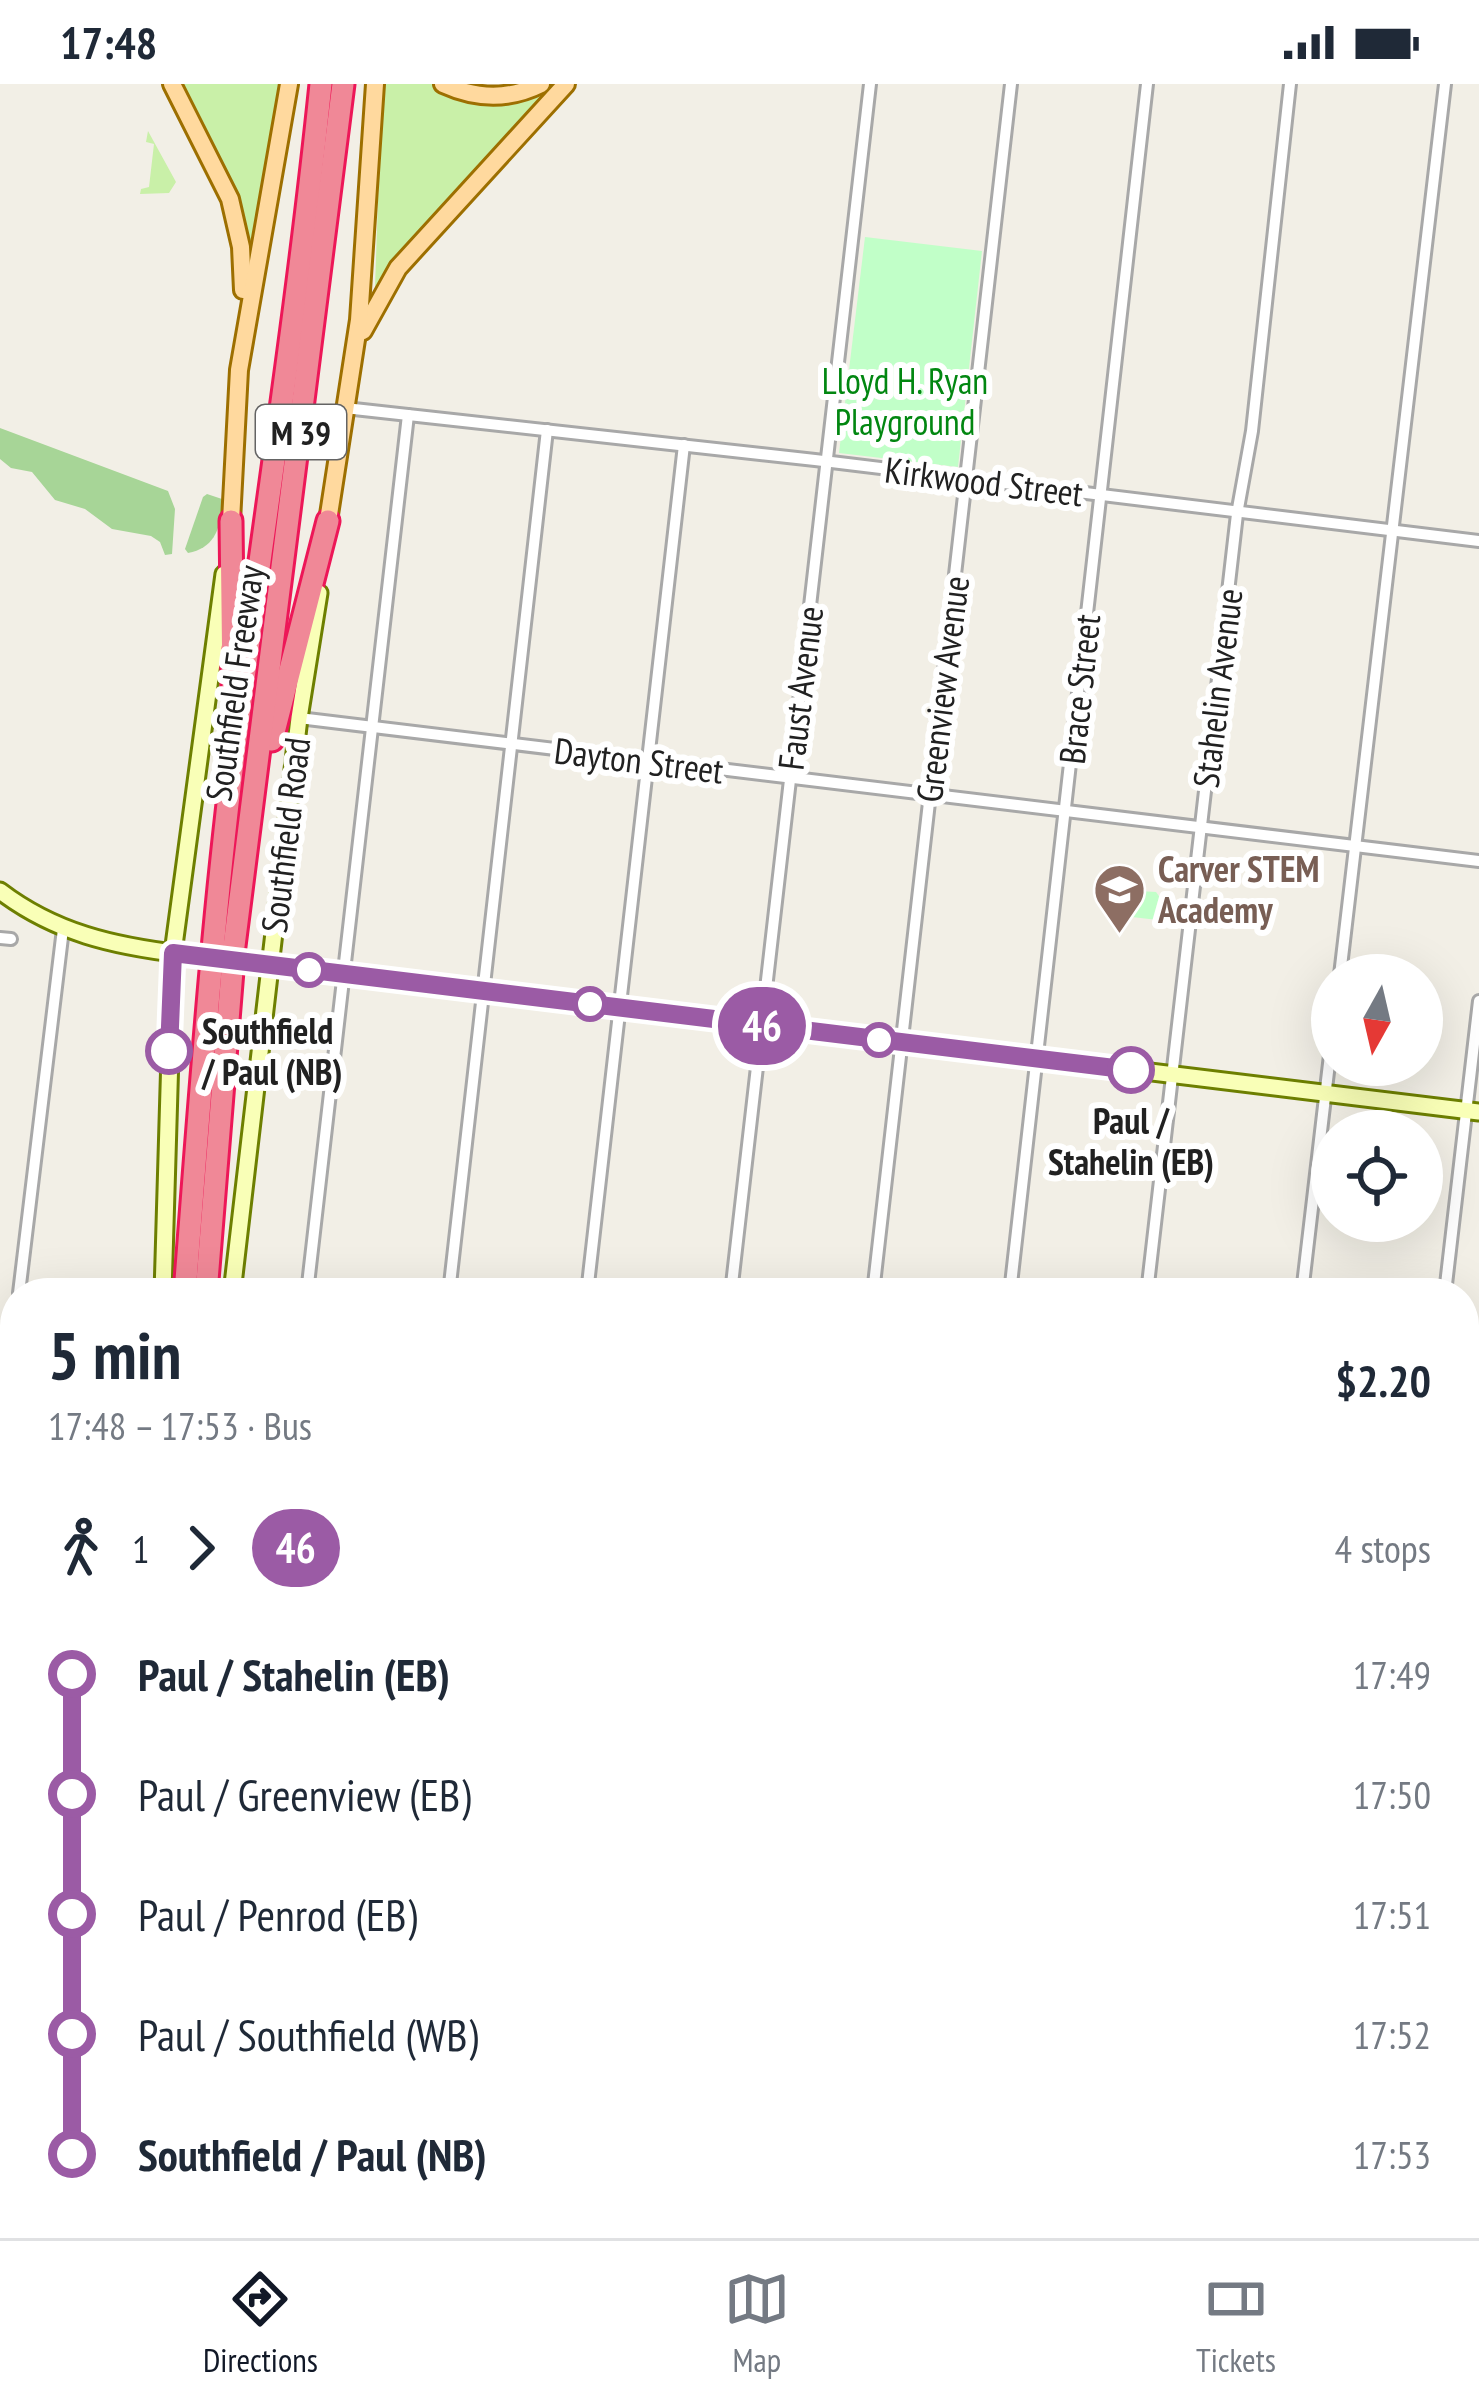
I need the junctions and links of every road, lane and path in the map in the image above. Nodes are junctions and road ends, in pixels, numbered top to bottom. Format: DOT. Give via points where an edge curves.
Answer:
graph roads {
  1 [pos="172,84"];
  2 [pos="289,84"];
  3 [pos="321,84"];
  4 [pos="343,84"];
  5 [pos="375,84"];
  6 [pos="443,84"];
  7 [pos="542,84"];
  8 [pos="566,84"];
  9 [pos="870,84"];
  10 [pos="1011,84"];
  11 [pos="1147,84"];
  12 [pos="1290,84"];
  13 [pos="1445,84"];
  14 [pos="353,360"];
  15 [pos="239,370"];
  16 [pos="345,408"];
  17 [pos="408,415"];
  18 [pos="547,430"];
  19 [pos="684,445"];
  20 [pos="826,461"];
  21 [pos="966,478"];
  22 [pos="1101,495"];
  23 [pos="1237,514"];
  24 [pos="231,520"];
  25 [pos="328,521"];
  26 [pos="1391,530"];
  27 [pos="1479,541"];
  28 [pos="299,718"];
  29 [pos="238,726"];
  30 [pos="371,727"];
  31 [pos="510,744"];
  32 [pos="647,761"];
  33 [pos="790,778"];
  34 [pos="256,779"];
  35 [pos="930,795"];
  36 [pos="1065,811"];
  37 [pos="1201,828"];
  38 [pos="1356,846"];
  39 [pos="1479,861"];
  40 [pos="0,891"];
  41 [pos="63,928"];
  42 [pos="180,954"];
  43 [pos="1343,954"];
  44 [pos="263,964"];
  45 [pos="344,974"];
  46 [pos="482,991"];
  47 [pos="1479,1001"];
  48 [pos="620,1008"];
  49 [pos="762,1026"];
  50 [pos="902,1042"];
  51 [pos="1035,1058"];
  52 [pos="1173,1076"];
  53 [pos="1326,1086"];
  54 [pos="1325,1094"];
  55 [pos="1472,1112"];
  56 [pos="21,1278"];
  57 [pos="164,1278"];
  58 [pos="186,1278"];
  59 [pos="207,1278"];
  60 [pos="233,1278"];
  61 [pos="310,1278"];
  62 [pos="451,1278"];
  63 [pos="589,1278"];
  64 [pos="733,1278"];
  65 [pos="875,1278"];
  66 [pos="1012,1278"];
  67 [pos="1149,1278"];
  68 [pos="1304,1278"];
  69 [pos="1447,1278"];
  1 -- 15 [label="main road" via="235,214"];
  2 -- 15 [label="main road"];
  3 -- 29 [label="highway, Southfield Freeway / M 39"];
  4 -- 34 [label="highway, Southfield Freeway / M 39"];
  5 -- 14 [label="main road"];
  6 -- 7 [label="main road" via="489,97"];
  8 -- 14 [label="main road" via="398,268"];
  9 -- 20 [label="street, Faust Avenue"];
  10 -- 21 [label="street, Greenview Avenue"];
  11 -- 22 [label="street, Brace Street"];
  12 -- 23 [label="street, Stahelin Avenue"];
  13 -- 26 [label="street"];
  14 -- 16 [label="main road"];
  15 -- 24 [label="main road"];
  16 -- 17 [label="street, Kirkwood Street"];
  16 -- 25 [label="main road"];
  17 -- 18 [label="street, Kirkwood Street"];
  17 -- 30 [label="street"];
  18 -- 19 [label="street, Kirkwood Street"];
  18 -- 31 [label="street"];
  19 -- 20 [label="street, Kirkwood Street"];
  19 -- 32 [label="street"];
  20 -- 21 [label="street, Kirkwood Street"];
  20 -- 33 [label="street, Faust Avenue"];
  21 -- 22 [label="street, Kirkwood Street"];
  21 -- 35 [label="street, Greenview Avenue"];
  22 -- 23 [label="street, Kirkwood Street"];
  22 -- 36 [label="street, Brace Street"];
  23 -- 26 [label="street, Kirkwood Street"];
  23 -- 37 [label="street, Stahelin Avenue"];
  24 -- 29 [label="highway"];
  24 -- 42 [label="main road"];
  25 -- 28 [label="main road, Southfield Road"];
  25 -- 34 [label="highway"];
  26 -- 27 [label="street, Kirkwood Street"];
  26 -- 38 [label="street"];
  28 -- 30 [label="street, Dayton Street"];
  28 -- 44 [label="main road, Southfield Road"];
  29 -- 58 [label="highway, Southfield Freeway / M 39"];
  30 -- 31 [label="street, Dayton Street"];
  30 -- 45 [label="street"];
  31 -- 32 [label="street, Dayton Street"];
  31 -- 46 [label="street"];
  32 -- 33 [label="street, Dayton Street"];
  32 -- 48 [label="street"];
  33 -- 35 [label="street, Dayton Street"];
  33 -- 49 [label="street, Faust Avenue"];
  34 -- 59 [label="highway, Southfield Freeway / M 39"];
  35 -- 36 [label="street, Dayton Street"];
  35 -- 50 [label="street, Greenview Avenue"];
  36 -- 37 [label="street, Dayton Street"];
  36 -- 51 [label="street, Brace Street"];
  37 -- 38 [label="street, Dayton Street"];
  37 -- 52 [label="street, Stahelin Avenue"];
  38 -- 39 [label="street, Dayton Street"];
  38 -- 43 [label="street"];
  40 -- 41 [label="main road"];
  41 -- 42 [label="main road"];
  41 -- 56 [label="street"];
  42 -- 44 [label="main road, bridge"];
  42 -- 57 [label="main road"];
  44 -- 45 [label="main road"];
  44 -- 60 [label="main road, Southfield Road"];
  45 -- 46 [label="main road"];
  45 -- 61 [label="street"];
  46 -- 48 [label="main road"];
  46 -- 62 [label="street"];
  47 -- 55 [label="street"];
  48 -- 49 [label="main road"];
  48 -- 63 [label="street"];
  49 -- 50 [label="main road"];
  49 -- 64 [label="street, Faust Avenue"];
  50 -- 51 [label="main road"];
  50 -- 65 [label="street, Greenview Avenue"];
  51 -- 52 [label="main road"];
  51 -- 66 [label="street, Brace Street"];
  52 -- 54 [label="main road"];
  52 -- 67 [label="street, Stahelin Avenue"];
  53 -- 54 [label="street"];
  54 -- 55 [label="main road"];
  54 -- 68 [label="street"];
  55 -- 69 [label="street"];
}
